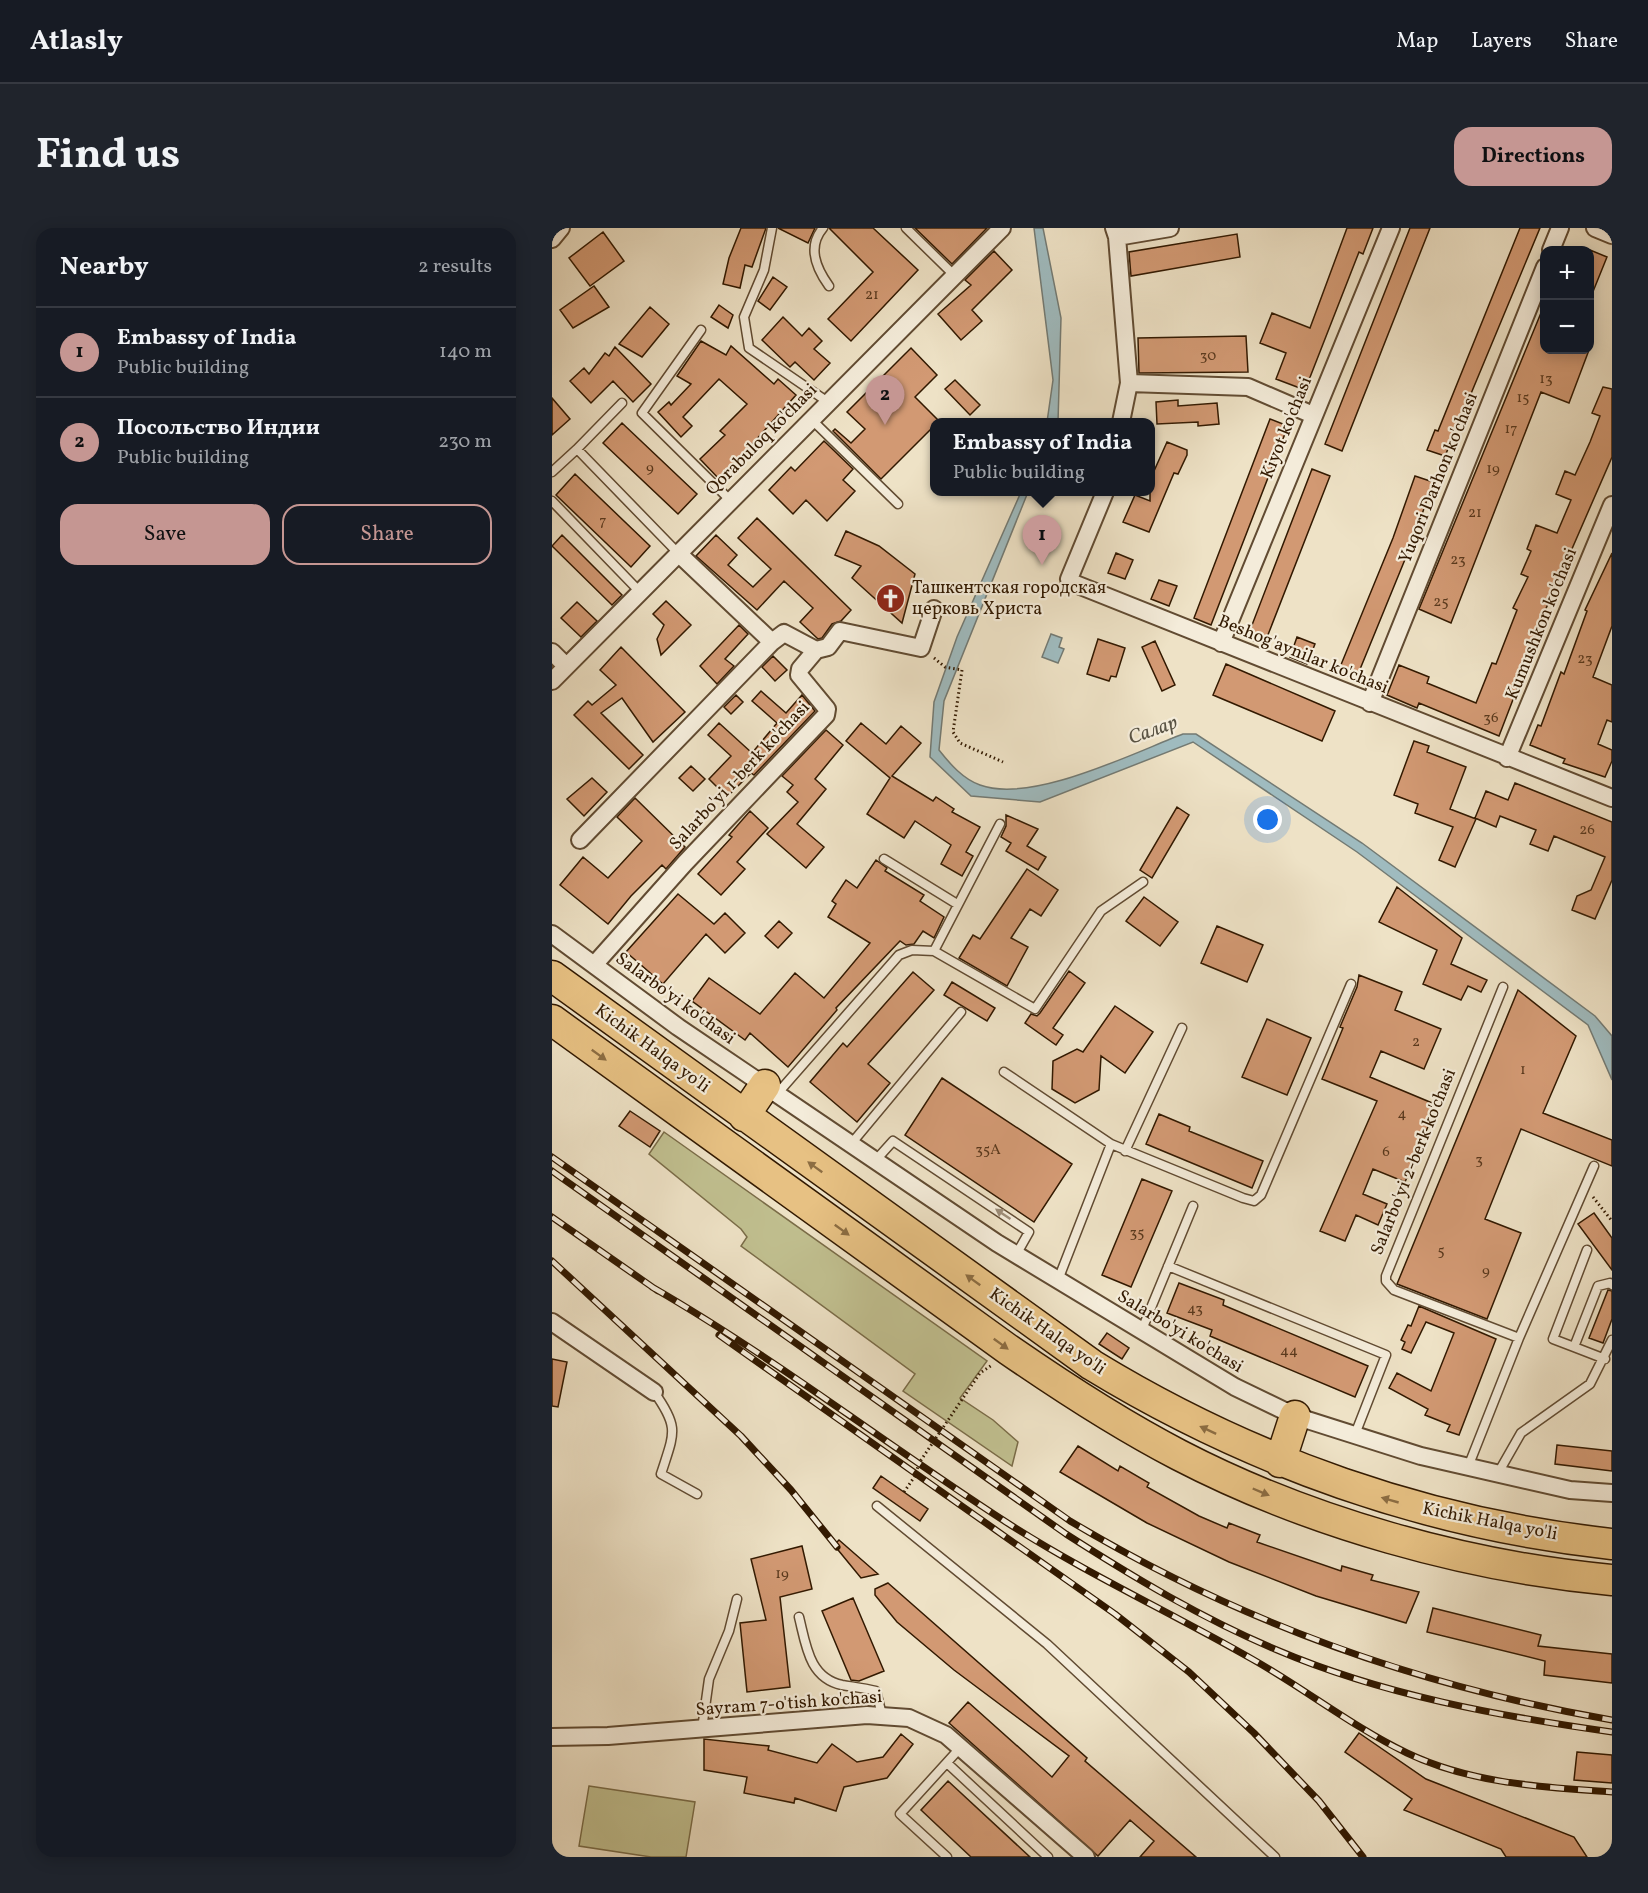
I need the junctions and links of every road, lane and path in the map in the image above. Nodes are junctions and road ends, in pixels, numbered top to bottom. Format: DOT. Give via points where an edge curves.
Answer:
graph roads {
  1 [pos="561,228"];
  2 [pos="772,228"];
  3 [pos="824,228"];
  4 [pos="906,228"];
  5 [pos="1001,228"];
  6 [pos="1170,228"];
  7 [pos="1391,228"];
  8 [pos="1560,228"];
  9 [pos="1595,228"];
  10 [pos="1115,233"];
  11 [pos="1612,235"];
  12 [pos="552,239"];
  13 [pos="1553,246"];
  14 [pos="954,275"];
  15 [pos="1540,279"];
  16 [pos="829,286"];
  17 [pos="701,330"];
  18 [pos="1129,382"];
  19 [pos="828,402"];
  20 [pos="622,403"];
  21 [pos="1313,415"];
  22 [pos="1122,418"];
  23 [pos="811,419"];
  24 [pos="578,449"];
  25 [pos="552,472"];
  26 [pos="1103,496"];
  27 [pos="730,500"];
  28 [pos="552,501"];
  29 [pos="898,504"];
  30 [pos="1612,505"];
  31 [pos="678,553"];
  32 [pos="640,592"];
  33 [pos="934,609"];
  34 [pos="772,642"];
  35 [pos="1221,643"];
  36 [pos="816,650"];
  37 [pos="552,652"];
  38 [pos="566,666"];
  39 [pos="945,667"];
  40 [pos="552,681"];
  41 [pos="1370,703"];
  42 [pos="1508,758"];
  43 [pos="1003,762"];
  44 [pos="1612,798"];
  45 [pos="1000,824"];
  46 [pos="580,840"];
  47 [pos="884,859"];
  48 [pos="1143,882"];
  49 [pos="957,904"];
  50 [pos="552,934"];
  51 [pos="934,951"];
  52 [pos="594,965"];
  53 [pos="552,976"];
  54 [pos="1351,984"];
  55 [pos="1503,987"];
  56 [pos="961,1011"];
  57 [pos="552,1020"];
  58 [pos="1182,1028"];
  59 [pos="1004,1072"];
  60 [pos="771,1090"];
  61 [pos="744,1116"];
  62 [pos="851,1144"];
  63 [pos="1111,1144"];
  64 [pos="1125,1151"];
  65 [pos="875,1161"];
  66 [pos="1594,1166"];
  67 [pos="1584,1186"];
  68 [pos="1193,1206"];
  69 [pos="1612,1221"];
  70 [pos="1587,1250"];
  71 [pos="1016,1255"];
  72 [pos="1168,1266"];
  73 [pos="1058,1281"];
  74 [pos="1612,1285"];
  75 [pos="552,1322"];
  76 [pos="1140,1332"];
  77 [pos="1519,1338"];
  78 [pos="1612,1340"];
  79 [pos="1574,1347"];
  80 [pos="1605,1359"];
  81 [pos="980,1373"];
  82 [pos="654,1392"];
  83 [pos="1295,1416"];
  84 [pos="1354,1437"];
  85 [pos="1280,1462"];
  86 [pos="1467,1469"];
  87 [pos="1497,1476"];
  88 [pos="904,1491"];
  89 [pos="1612,1493"];
  90 [pos="697,1494"];
  91 [pos="877,1506"];
  92 [pos="1535,1532"];
  93 [pos="1612,1544"];
  94 [pos="1529,1568"];
  95 [pos="1612,1580"];
  96 [pos="737,1599"];
  97 [pos="799,1617"];
  98 [pos="882,1715"];
  99 [pos="702,1730"];
  100 [pos="552,1737"];
  101 [pos="961,1747"];
  102 [pos="947,1763"];
  103 [pos="947,1857"];
  104 [pos="1048,1857"];
  105 [pos="1086,1857"];
  106 [pos="1275,1857"];
  1 -- 12 [label="street"];
  2 -- 19 [label="lane" via="764,270 744,318 750,348"];
  3 -- 16 [label="lane" via="815,246 816,267"];
  4 -- 14 [label="lane"];
  5 -- 14 [label="street, Qorabuloq ko'chasi"];
  6 -- 10 [label="street"];
  7 -- 21 [label="street, Kiyot ko'chasi"];
  8 -- 13 [label="street"];
  9 -- 11 [label="street"];
  10 -- 18 [label="street"];
  14 -- 19 [label="street, Qorabuloq ko'chasi"];
  15 -- 41 [label="street, Yuqori Darhon ko'chasi"];
  17 -- 27 [label="lane" via="642,413"];
  18 -- 21 [label="street" via="1248,387"];
  18 -- 22 [label="street"];
  19 -- 23 [label="street, Qorabuloq ko'chasi"];
  20 -- 24 [label="lane"];
  21 -- 35 [label="street, Kiyot ko'chasi"];
  23 -- 27 [label="street, Qorabuloq ko'chasi"];
  23 -- 29 [label="lane"];
  24 -- 25 [label="lane"];
  24 -- 31 [label="lane"];
  26 -- 35 [label="street, Beshog'aynilar ko'chasi" via="1070,581"];
  27 -- 31 [label="street, Qorabuloq ko'chasi"];
  28 -- 32 [label="lane"];
  30 -- 42 [label="street, Kumushkon ko'chasi"];
  31 -- 32 [label="street, Qorabuloq ko'chasi"];
  31 -- 34 [label="street"];
  32 -- 38 [label="street, Qorabuloq ko'chasi"];
  33 -- 36 [label="street" via="921,648 840,631 828,647"];
  34 -- 36 [label="street" via="784,633 791,634"];
  34 -- 46 [label="street"];
  35 -- 41 [label="street, Beshog'aynilar ko'chasi"];
  36 -- 52 [label="street, Salarbo'yi 1-berk ko'chasi" via="799,675 827,709 826,715"];
  37 -- 38 [label="street"];
  38 -- 40 [label="street, Qorabuloq ko'chasi"];
  39 -- 43 [label="path" via="962,670 953,732 960,743"];
  41 -- 42 [label="street, Beshog'aynilar ko'chasi"];
  42 -- 44 [label="street, Beshog'aynilar ko'chasi"];
  45 -- 49 [label="lane"];
  47 -- 49 [label="lane"];
  48 -- 51 [label="lane" via="1101,911 1035,1009"];
  49 -- 51 [label="lane"];
  50 -- 52 [label="street, Salarbo'yi ko'chasi"];
  51 -- 60 [label="lane" via="912,950 899,955"];
  52 -- 60 [label="street, Salarbo'yi ko'chasi"];
  53 -- 61 [label="highway, Kichik Halqa yo'li"];
  54 -- 64 [label="lane" via="1268,1183 1254,1201"];
  55 -- 77 [label="lane, Salarbo'yi 2-berk ko'chasi" via="1386,1281 1394,1290"];
  56 -- 62 [label="lane"];
  57 -- 94 [label="highway, Kichik Halqa yo'li, one-way" via="1009,1350 1133,1430 1242,1484 1308,1510 1422,1545"];
  58 -- 64 [label="lane"];
  59 -- 63 [label="lane"];
  60 -- 61 [label="highway"];
  60 -- 62 [label="street, Salarbo'yi ko'chasi"];
  85 -- 61 [label="highway, Kichik Halqa yo'li, one-way" via="1191,1422 1092,1365"];
  62 -- 65 [label="street, Salarbo'yi ko'chasi"];
  63 -- 64 [label="lane"];
  63 -- 73 [label="lane"];
  65 -- 71 [label="street, Salarbo'yi ko'chasi"];
  71 -- 65 [label="lane, one-way" via="1029,1232 893,1141"];
  66 -- 67 [label="lane"];
  67 -- 69 [label="path"];
  67 -- 77 [label="lane"];
  68 -- 72 [label="lane"];
  70 -- 79 [label="lane" via="1553,1339"];
  71 -- 73 [label="street, Salarbo'yi ko'chasi"];
  72 -- 76 [label="lane"];
  72 -- 84 [label="lane" via="1386,1355"];
  73 -- 76 [label="street, Salarbo'yi ko'chasi"];
  74 -- 79 [label="lane" via="1598,1286"];
  75 -- 82 [label="street"];
  76 -- 83 [label="street, Salarbo'yi ko'chasi" via="1235,1388"];
  77 -- 86 [label="lane"];
  78 -- 80 [label="lane"];
  79 -- 80 [label="lane"];
  80 -- 87 [label="lane" via="1590,1384 1521,1433"];
  81 -- 88 [label="path"];
  82 -- 90 [label="lane" via="674,1425 661,1474"];
  83 -- 84 [label="street, Salarbo'yi ko'chasi"];
  83 -- 85 [label="highway"];
  84 -- 86 [label="street, Salarbo'yi ko'chasi"];
  92 -- 85 [label="highway, Kichik Halqa yo'li, one-way" via="1385,1499"];
  86 -- 87 [label="street, Salarbo'yi ko'chasi"];
  87 -- 89 [label="street, Salarbo'yi ko'chasi" via="1570,1490"];
  91 -- 106 [label="lane" via="1047,1644"];
  92 -- 93 [label="highway, Kichik Halqa yo'li"];
  92 -- 94 [label="highway"];
  94 -- 95 [label="highway, Kichik Halqa yo'li"];
  96 -- 99 [label="lane" via="729,1631 709,1679"];
  97 -- 98 [label="lane" via="809,1658 818,1673 840,1684 876,1691"];
  98 -- 99 [label="street, Sayram 7-o'tish ko'chasi"];
  98 -- 101 [label="street, Sayram 7-o'tish ko'chasi" via="922,1722"];
  99 -- 100 [label="street, Sayram 7-o'tish ko'chasi"];
  101 -- 102 [label="lane"];
  101 -- 105 [label="street, Sayram 7-o'tish ko'chasi"];
  102 -- 103 [label="lane" via="900,1814"];
  102 -- 104 [label="lane"];
}
